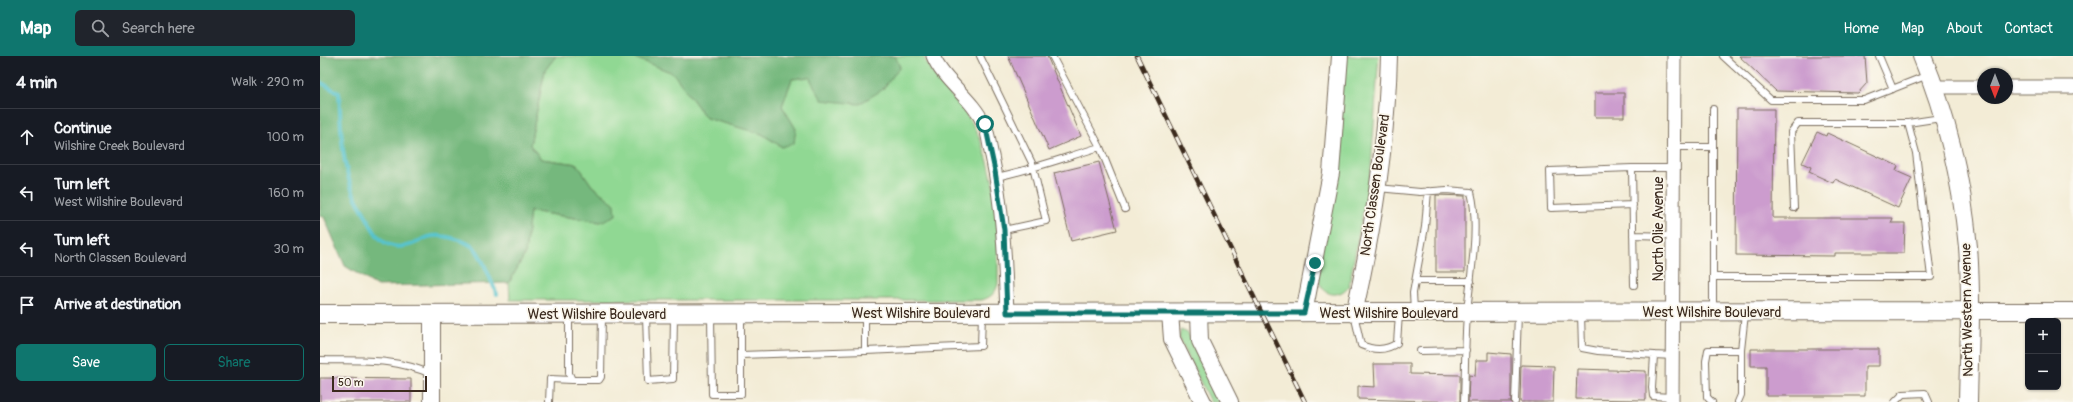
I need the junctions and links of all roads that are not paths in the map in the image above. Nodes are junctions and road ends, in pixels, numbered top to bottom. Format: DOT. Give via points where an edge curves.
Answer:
graph roads {
  1 [pos="933,56"];
  2 [pos="980,56"];
  3 [pos="1052,56"];
  4 [pos="1340,56"];
  5 [pos="1388,56"];
  6 [pos="1674,56"];
  7 [pos="1724,56"];
  8 [pos="1879,56"];
  9 [pos="1922,56"];
  10 [pos="1932,81"];
  11 [pos="1977,86"];
  12 [pos="2013,87"];
  13 [pos="2073,87"];
  14 [pos="1893,89"];
  15 [pos="1713,110"];
  16 [pos="1943,117"];
  17 [pos="1908,123"];
  18 [pos="1100,147"];
  19 [pos="1674,147"];
  20 [pos="1713,147"];
  21 [pos="1033,167"];
  22 [pos="1632,168"];
  23 [pos="1674,168"];
  24 [pos="996,177"];
  25 [pos="1377,188"];
  26 [pos="1428,191"];
  27 [pos="1633,205"];
  28 [pos="1794,208"];
  29 [pos="1125,210"];
  30 [pos="1004,230"];
  31 [pos="1633,235"];
  32 [pos="1674,236"];
  33 [pos="1713,277"];
  34 [pos="1416,281"];
  35 [pos="1471,281"];
  36 [pos="1634,285"];
  37 [pos="1970,311"];
  38 [pos="2073,311"];
  39 [pos="1712,312"];
  40 [pos="1745,312"];
  41 [pos="865,313"];
  42 [pos="982,313"];
  43 [pos="1007,313"];
  44 [pos="1170,313"];
  45 [pos="1199,313"];
  46 [pos="1304,313"];
  47 [pos="1467,313"];
  48 [pos="1518,313"];
  49 [pos="1581,313"];
  50 [pos="1674,313"];
  51 [pos="320,314"];
  52 [pos="432,314"];
  53 [pos="569,314"];
  54 [pos="602,314"];
  55 [pos="646,314"];
  56 [pos="674,314"];
  57 [pos="711,314"];
  58 [pos="741,314"];
  59 [pos="1354,314"];
  60 [pos="1407,314"];
  61 [pos="1466,350"];
  62 [pos="1741,350"];
  63 [pos="865,351"];
  64 [pos="1420,351"];
  65 [pos="741,355"];
  66 [pos="1654,355"];
  67 [pos="1673,356"];
  68 [pos="320,360"];
  69 [pos="432,374"];
  70 [pos="572,380"];
  71 [pos="1672,400"];
  72 [pos="432,402"];
  73 [pos="549,402"];
  74 [pos="1203,402"];
  75 [pos="1230,402"];
  76 [pos="1464,402"];
  77 [pos="1515,402"];
  78 [pos="1712,402"];
  79 [pos="1738,402"];
  80 [pos="1895,402"];
  81 [pos="1929,402"];
  82 [pos="1968,402"];
  1 -- 24 [label="street" via="985,124"];
  2 -- 21 [label="lane"];
  3 -- 18 [label="lane"];
  4 -- 46 [label="street" via="1330,173"];
  5 -- 25 [label="street, North Classen Boulevard" via="1385,119"];
  6 -- 19 [label="street, North Olie Avenue"];
  7 -- 14 [label="lane" via="1771,100 1864,100"];
  8 -- 14 [label="lane"];
  9 -- 10 [label="main road, North Western Avenue"];
  10 -- 11 [label="street"];
  10 -- 14 [label="lane"];
  10 -- 16 [label="main road, North Western Avenue"];
  12 -- 13 [label="street"];
  15 -- 20 [label="lane"];
  16 -- 17 [label="lane"];
  16 -- 37 [label="main road, North Western Avenue" via="1956,166 1964,212"];
  17 -- 28 [label="lane" via="1798,123 1791,132"];
  17 -- 33 [label="lane" via="1916,152 1931,277"];
  18 -- 21 [label="lane"];
  18 -- 29 [label="lane"];
  19 -- 20 [label="lane"];
  19 -- 23 [label="street, North Olie Avenue"];
  20 -- 33 [label="lane"];
  21 -- 24 [label="lane"];
  21 -- 30 [label="lane" via="1046,221"];
  22 -- 23 [label="lane"];
  22 -- 27 [label="lane"];
  22 -- 27 [label="lane" via="1550,171 1551,208"];
  23 -- 32 [label="street, North Olie Avenue"];
  24 -- 30 [label="street"];
  25 -- 26 [label="lane"];
  25 -- 59 [label="street, North Classen Boulevard"];
  26 -- 34 [label="lane"];
  26 -- 35 [label="lane" via="1471,192 1475,206"];
  27 -- 31 [label="lane"];
  30 -- 43 [label="street"];
  31 -- 32 [label="lane"];
  31 -- 36 [label="lane"];
  32 -- 50 [label="street, North Olie Avenue"];
  33 -- 39 [label="lane"];
  34 -- 35 [label="lane"];
  34 -- 60 [label="lane"];
  35 -- 47 [label="lane"];
  37 -- 38 [label="street, West Wilshire Boulevard"];
  37 -- 40 [label="main road, West Wilshire Boulevard"];
  37 -- 82 [label="main road, North Western Avenue"];
  39 -- 40 [label="main road, West Wilshire Boulevard"];
  39 -- 50 [label="main road, West Wilshire Boulevard"];
  40 -- 62 [label="lane"];
  41 -- 42 [label="main road, West Wilshire Boulevard"];
  41 -- 58 [label="main road, West Wilshire Boulevard"];
  41 -- 63 [label="lane"];
  42 -- 43 [label="main road, West Wilshire Boulevard"];
  42 -- 63 [label="lane" via="981,346"];
  43 -- 44 [label="main road, West Wilshire Boulevard"];
  44 -- 45 [label="main road, West Wilshire Boulevard"];
  44 -- 74 [label="street" via="1172,339"];
  45 -- 46 [label="main road, West Wilshire Boulevard"];
  45 -- 75 [label="street" via="1200,340"];
  46 -- 59 [label="main road, West Wilshire Boulevard"];
  47 -- 48 [label="main road, West Wilshire Boulevard"];
  47 -- 60 [label="main road, West Wilshire Boulevard"];
  47 -- 61 [label="lane"];
  48 -- 49 [label="main road, West Wilshire Boulevard"];
  48 -- 77 [label="lane"];
  49 -- 50 [label="main road, West Wilshire Boulevard"];
  49 -- 66 [label="lane" via="1582,348"];
  50 -- 67 [label="street, North Olie Avenue"];
  51 -- 52 [label="main road, West Wilshire Boulevard"];
  52 -- 53 [label="main road, West Wilshire Boulevard"];
  52 -- 69 [label="street"];
  53 -- 54 [label="main road, West Wilshire Boulevard"];
  53 -- 70 [label="lane" via="569,373"];
  54 -- 55 [label="main road, West Wilshire Boulevard"];
  54 -- 70 [label="lane" via="601,377 599,380"];
  55 -- 56 [label="main road, West Wilshire Boulevard"];
  55 -- 56 [label="lane" via="648,381 673,379"];
  56 -- 57 [label="main road, West Wilshire Boulevard"];
  57 -- 58 [label="main road, West Wilshire Boulevard"];
  57 -- 65 [label="lane" via="712,394 741,394"];
  58 -- 65 [label="lane"];
  59 -- 60 [label="main road, West Wilshire Boulevard"];
  59 -- 60 [label="lane" via="1360,345 1371,349 1391,347 1397,343"];
  61 -- 64 [label="lane"];
  61 -- 76 [label="lane"];
  62 -- 78 [label="lane" via="1708,350 1707,397"];
  62 -- 79 [label="lane" via="1741,395"];
  63 -- 65 [label="lane"];
  66 -- 67 [label="lane"];
  66 -- 71 [label="lane" via="1653,396"];
  67 -- 71 [label="street, North Olie Avenue"];
  68 -- 69 [label="lane" via="391,361"];
  69 -- 72 [label="street"];
  70 -- 73 [label="lane" via="550,379"];
  80 -- 81 [label="lane" via="1903,394 1925,394"];
}
